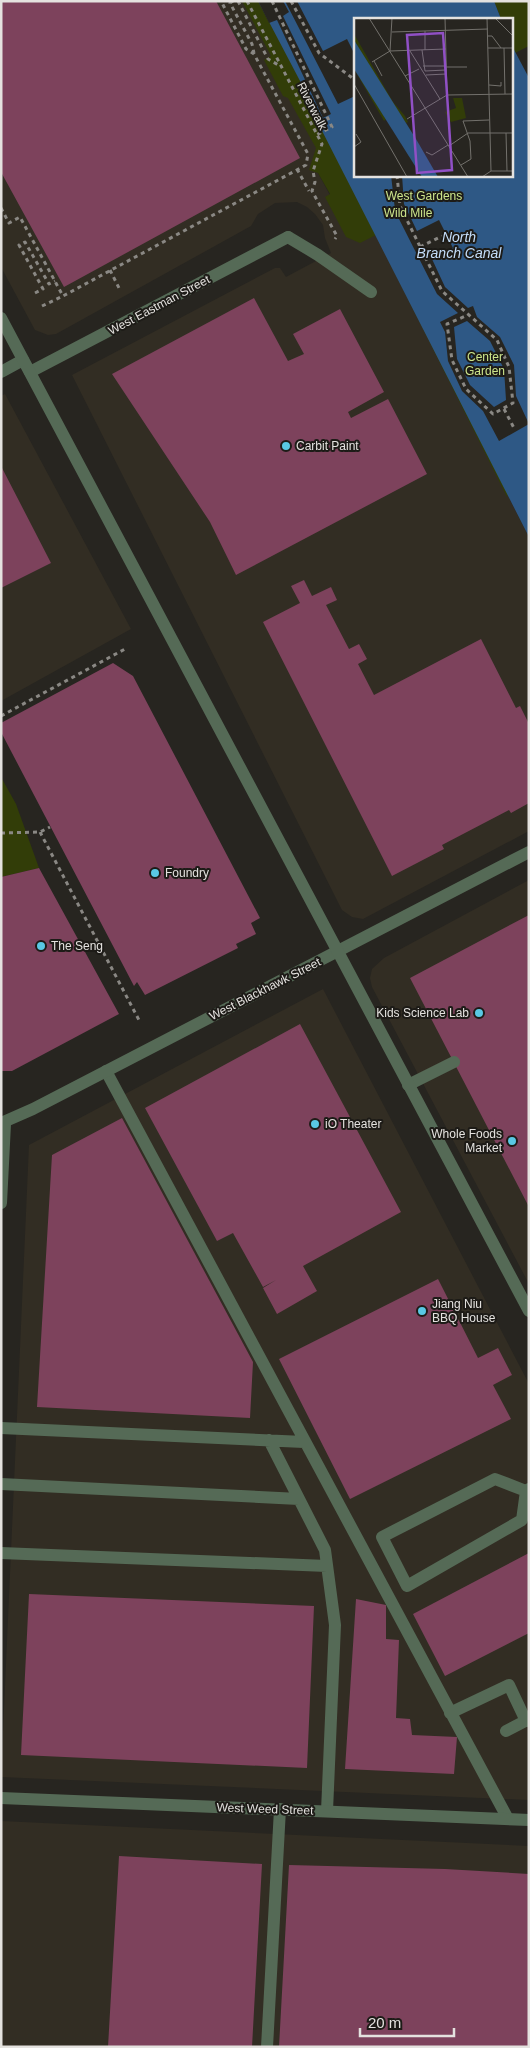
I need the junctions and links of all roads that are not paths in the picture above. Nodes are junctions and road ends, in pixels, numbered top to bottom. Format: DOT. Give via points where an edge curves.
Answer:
graph roads {
  1 [pos="371,292"];
  2 [pos="1,318"];
  3 [pos="23,360"];
  4 [pos="1,372"];
  5 [pos="30,372"];
  6 [pos="529,852"];
  7 [pos="338,952"];
  8 [pos="454,1062"];
  9 [pos="106,1071"];
  10 [pos="408,1085"];
  11 [pos="3,1124"];
  12 [pos="1,1203"];
  13 [pos="529,1311"];
  14 [pos="1,1428"];
  15 [pos="269,1440"];
  16 [pos="304,1442"];
  17 [pos="1,1484"];
  18 [pos="527,1490"];
  19 [pos="299,1499"];
  20 [pos="1,1553"];
  21 [pos="327,1566"];
  22 [pos="450,1712"];
  23 [pos="528,1720"];
  24 [pos="506,1731"];
  25 [pos="1,1798"];
  26 [pos="280,1809"];
  27 [pos="327,1811"];
  28 [pos="508,1819"];
  29 [pos="529,1820"];
  30 [pos="267,2047"];
  1 -- 5 [label="street, West Eastman Street" via="288,237"];
  2 -- 3 [label="street"];
  3 -- 4 [label="street"];
  3 -- 5 [label="street"];
  5 -- 7 [label="street"];
  6 -- 7 [label="street, West Blackhawk Street"];
  7 -- 9 [label="street, West Blackhawk Street"];
  7 -- 10 [label="street"];
  8 -- 10 [label="street"];
  9 -- 11 [label="street, West Blackhawk Street"];
  9 -- 16 [label="street"];
  10 -- 13 [label="street"];
  11 -- 12 [label="street"];
  14 -- 15 [label="street"];
  15 -- 16 [label="street"];
  15 -- 19 [label="street"];
  16 -- 22 [label="street"];
  17 -- 19 [label="street"];
  18 -- 18 [label="street" via="495,1479 382,1537 408,1586 522,1520"];
  19 -- 21 [label="street" via="325,1550"];
  20 -- 21 [label="street"];
  21 -- 27 [label="street" via="335,1625"];
  22 -- 23 [label="street" via="509,1685"];
  22 -- 28 [label="street"];
  23 -- 24 [label="street"];
  25 -- 26 [label="street, West Weed Street"];
  26 -- 27 [label="street, West Weed Street"];
  26 -- 30 [label="street"];
  27 -- 28 [label="street, West Weed Street"];
  28 -- 29 [label="street, West Weed Street"];
}
